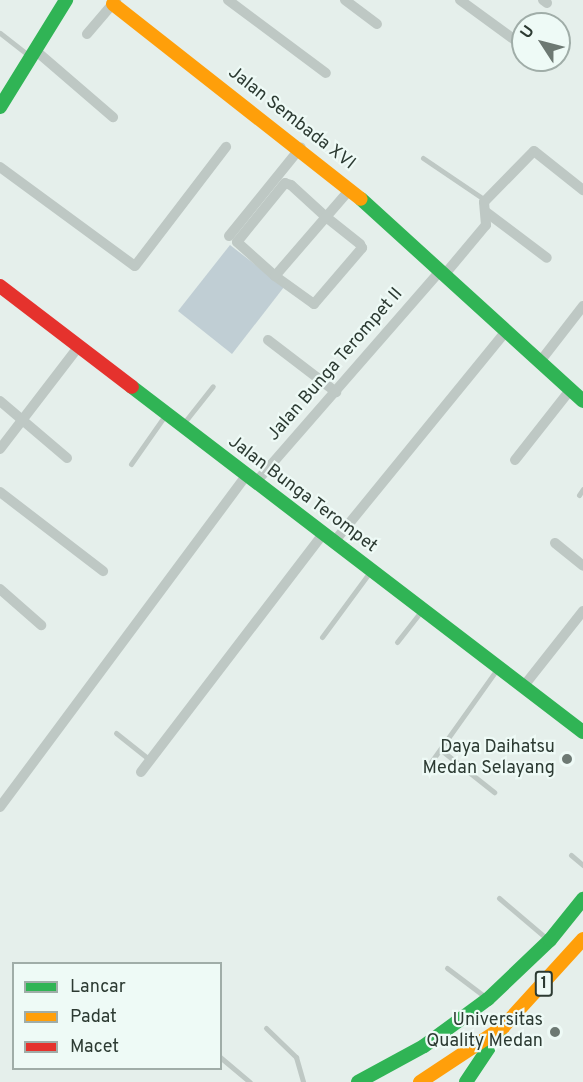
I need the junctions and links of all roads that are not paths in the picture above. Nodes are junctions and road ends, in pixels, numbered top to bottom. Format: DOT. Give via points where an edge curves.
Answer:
graph roads {
  1 [pos="66,0"];
  2 [pos="228,0"];
  3 [pos="345,0"];
  4 [pos="460,0"];
  5 [pos="114,2"];
  6 [pos="377,24"];
  7 [pos="0,33"];
  8 [pos="87,34"];
  9 [pos="511,37"];
  10 [pos="33,53"];
  11 [pos="326,73"];
  12 [pos="0,107"];
  13 [pos="113,117"];
  14 [pos="226,147"];
  15 [pos="301,147"];
  16 [pos="423,158"];
  17 [pos="0,167"];
  18 [pos="350,189"];
  19 [pos="583,190"];
  20 [pos="485,200"];
  21 [pos="486,212"];
  22 [pos="326,217"];
  23 [pos="229,236"];
  24 [pos="547,258"];
  25 [pos="443,272"];
  26 [pos="275,276"];
  27 [pos="0,286"];
  28 [pos="583,306"];
  29 [pos="506,332"];
  30 [pos="268,340"];
  31 [pos="79,346"];
  32 [pos="541,360"];
  33 [pos="213,386"];
  34 [pos="570,390"];
  35 [pos="336,392"];
  36 [pos="0,401"];
  37 [pos="583,401"];
  38 [pos="166,414"];
  39 [pos="23,418"];
  40 [pos="182,425"];
  41 [pos="0,449"];
  42 [pos="67,458"];
  43 [pos="515,460"];
  44 [pos="130,464"];
  45 [pos="252,479"];
  46 [pos="583,489"];
  47 [pos="0,492"];
  48 [pos="579,495"];
  49 [pos="329,538"];
  50 [pos="555,543"];
  51 [pos="583,566"];
  52 [pos="371,570"];
  53 [pos="103,571"];
  54 [pos="0,589"];
  55 [pos="422,609"];
  56 [pos="583,611"];
  57 [pos="41,624"];
  58 [pos="322,637"];
  59 [pos="397,642"];
  60 [pos="498,668"];
  61 [pos="523,687"];
  62 [pos="583,732"];
  63 [pos="116,733"];
  64 [pos="441,750"];
  65 [pos="150,760"];
  66 [pos="431,762"];
  67 [pos="141,772"];
  68 [pos="494,792"];
  69 [pos="0,807"];
  70 [pos="571,855"];
  71 [pos="583,865"];
  72 [pos="499,898"];
  73 [pos="583,899"];
  74 [pos="583,939"];
  75 [pos="550,940"];
  76 [pos="447,968"];
  77 [pos="488,999"];
  78 [pos="503,1027"];
  79 [pos="266,1028"];
  80 [pos="222,1059"];
  81 [pos="250,1082"];
  82 [pos="303,1082"];
  83 [pos="358,1082"];
  84 [pos="420,1082"];
  85 [pos="466,1082"];
  1 -- 10 [label="main road"];
  2 -- 11 [label="street"];
  3 -- 6 [label="street"];
  4 -- 9 [label="street"];
  5 -- 8 [label="street"];
  5 -- 15 [label="main road, Jalan Sembada XVI"];
  7 -- 10 [label="lane"];
  10 -- 12 [label="main road"];
  10 -- 13 [label="street"];
  14 -- 17 [label="street" via="135,266"];
  15 -- 18 [label="main road, Jalan Sembada XVI"];
  15 -- 23 [label="street"];
  16 -- 20 [label="lane"];
  18 -- 22 [label="street"];
  18 -- 25 [label="main road, Jalan Sembada XVI"];
  19 -- 20 [label="street" via="534,150"];
  20 -- 21 [label="street"];
  21 -- 24 [label="street"];
  21 -- 25 [label="street, Jalan Bunga Terompet II" via="486,225"];
  22 -- 26 [label="street"];
  22 -- 26 [label="street" via="362,248 316,303"];
  22 -- 26 [label="street" via="285,183 237,242"];
  25 -- 29 [label="main road, Jalan Sembada XVI"];
  25 -- 35 [label="street, Jalan Bunga Terompet II"];
  27 -- 31 [label="main road, Jalan Bunga Terompet"];
  28 -- 32 [label="street"];
  29 -- 32 [label="main road, Jalan Sembada XVI"];
  29 -- 49 [label="street"];
  30 -- 35 [label="street"];
  31 -- 38 [label="main road, Jalan Bunga Terompet"];
  31 -- 39 [label="street"];
  32 -- 34 [label="main road, Jalan Sembada XVI"];
  33 -- 40 [label="lane"];
  34 -- 37 [label="main road, Jalan Sembada XVI"];
  34 -- 43 [label="street"];
  35 -- 45 [label="street, Jalan Bunga Terompet II"];
  36 -- 39 [label="street"];
  38 -- 40 [label="main road, Jalan Bunga Terompet"];
  38 -- 44 [label="lane"];
  39 -- 41 [label="street"];
  39 -- 42 [label="street"];
  40 -- 45 [label="main road, Jalan Bunga Terompet"];
  45 -- 49 [label="main road, Jalan Bunga Terompet"];
  45 -- 69 [label="street, Jalan Bunga Terompet II"];
  46 -- 48 [label="lane"];
  47 -- 53 [label="street"];
  49 -- 52 [label="main road, Jalan Bunga Terompet"];
  49 -- 65 [label="street"];
  50 -- 51 [label="street"];
  52 -- 55 [label="main road, Jalan Bunga Terompet"];
  52 -- 58 [label="lane"];
  54 -- 57 [label="street"];
  55 -- 59 [label="lane"];
  55 -- 60 [label="main road, Jalan Bunga Terompet"];
  56 -- 61 [label="street"];
  60 -- 61 [label="main road, Jalan Bunga Terompet"];
  60 -- 64 [label="lane"];
  61 -- 62 [label="main road, Jalan Bunga Terompet"];
  63 -- 65 [label="lane"];
  64 -- 66 [label="lane"];
  64 -- 68 [label="lane"];
  65 -- 67 [label="street"];
  70 -- 71 [label="lane"];
  72 -- 75 [label="lane"];
  73 -- 75 [label="main road, 1"];
  74 -- 78 [label="main road, 1"];
  75 -- 77 [label="main road, 1"];
  76 -- 77 [label="lane"];
  77 -- 83 [label="main road, 1" via="424,1047"];
  78 -- 84 [label="main road, 1"];
  78 -- 85 [label="main road"];
  79 -- 82 [label="lane" via="296,1057"];
  80 -- 81 [label="lane"];
}
